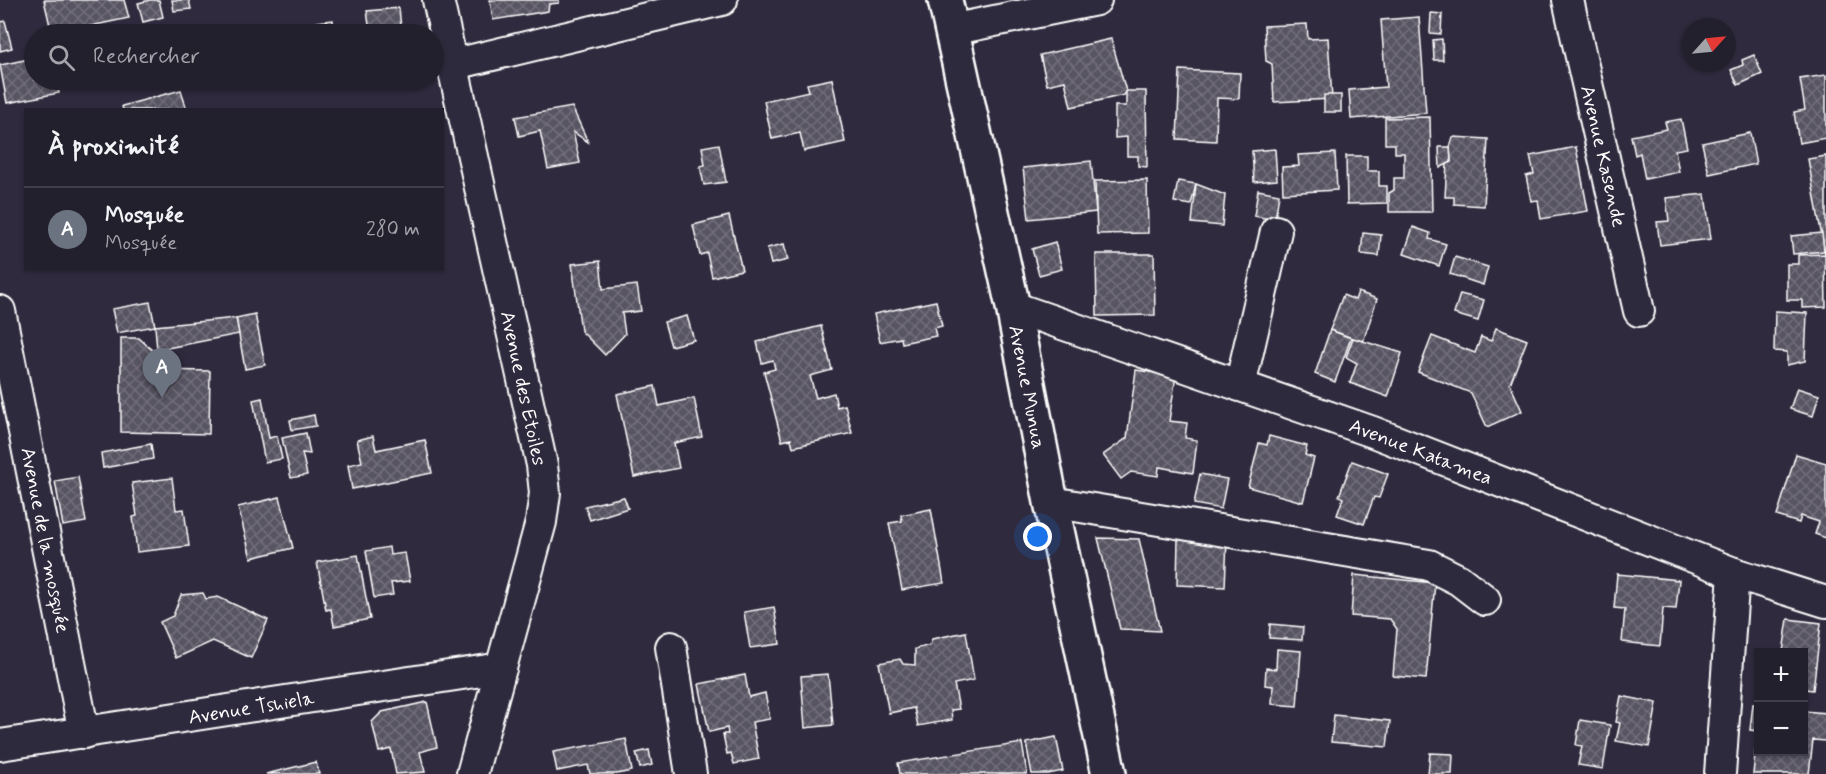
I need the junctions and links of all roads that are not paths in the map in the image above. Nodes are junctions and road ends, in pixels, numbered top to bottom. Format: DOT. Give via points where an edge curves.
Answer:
graph roads {
  1 [pos="438,0"];
  2 [pos="722,0"];
  3 [pos="1096,0"];
  4 [pos="1568,0"];
  5 [pos="948,15"];
  6 [pos="443,24"];
  7 [pos="444,30"];
  8 [pos="451,65"];
  9 [pos="1276,231"];
  10 [pos="1013,307"];
  11 [pos="0,311"];
  12 [pos="1639,311"];
  13 [pos="1239,386"];
  14 [pos="1051,502"];
  15 [pos="1734,573"];
  16 [pos="1485,600"];
  17 [pos="1826,602"];
  18 [pos="671,647"];
  19 [pos="501,668"];
  20 [pos="84,733"];
  21 [pos="0,745"];
  22 [pos="472,774"];
  23 [pos="692,774"];
  24 [pos="1109,774"];
  25 [pos="1720,774"];
  1 -- 6 [label="street, Avenue des Etoiles"];
  2 -- 8 [label="street"];
  3 -- 5 [label="street"];
  4 -- 12 [label="street, Avenue Kasende"];
  5 -- 10 [label="main road, Avenue Munua"];
  7 -- 8 [label="street, Avenue des Etoiles"];
  8 -- 19 [label="street, Avenue des Etoiles" via="542,465 545,493 541,522"];
  9 -- 13 [label="street"];
  10 -- 13 [label="street, Avenue Katamea"];
  10 -- 14 [label="main road, Avenue Munua"];
  11 -- 20 [label="street, Avenue de la mosquée"];
  13 -- 15 [label="street, Avenue Katamea" via="1373,432"];
  14 -- 16 [label="street" via="1429,565 1459,580"];
  14 -- 24 [label="main road, Avenue Munua"];
  15 -- 17 [label="street, Avenue Katamea"];
  15 -- 25 [label="street"];
  18 -- 23 [label="street"];
  19 -- 20 [label="street, Avenue Tshiela"];
  19 -- 22 [label="street, Avenue des Etoiles"];
  20 -- 21 [label="street, Avenue Tshiela"];
}
